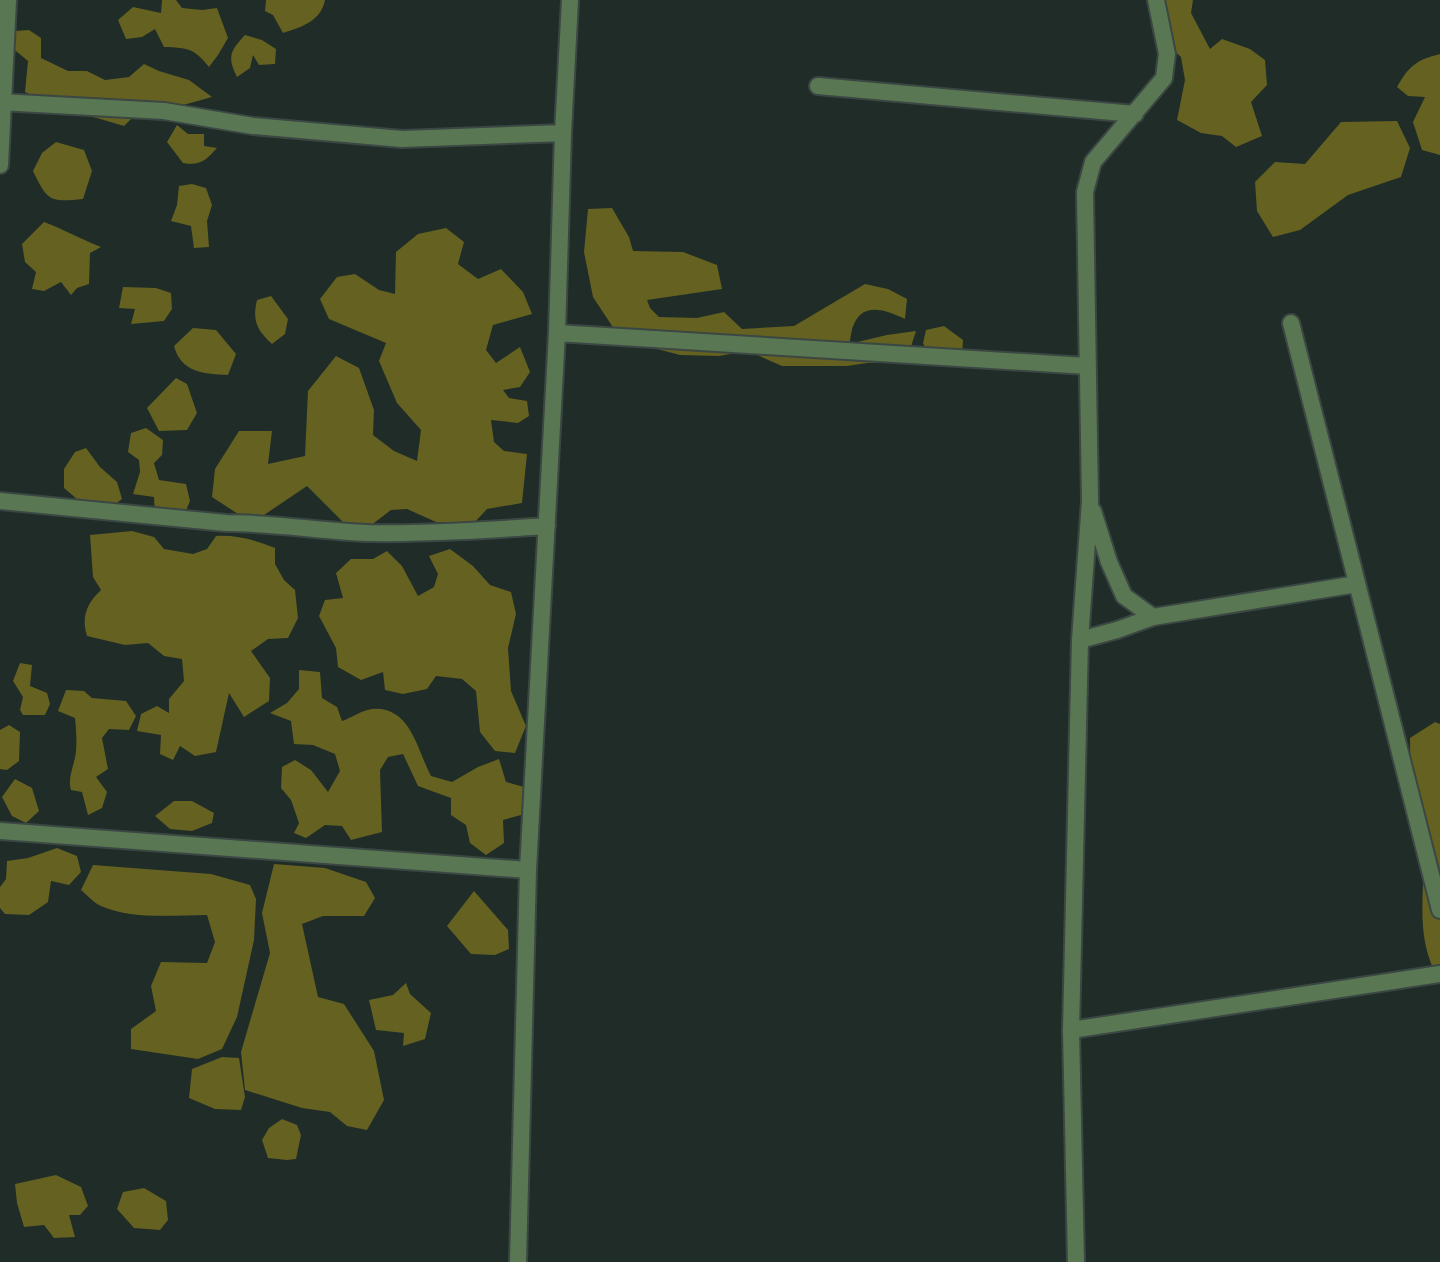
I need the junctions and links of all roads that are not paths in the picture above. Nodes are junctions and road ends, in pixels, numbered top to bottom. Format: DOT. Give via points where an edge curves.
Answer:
graph roads {
  1 [pos="8,0"];
  2 [pos="570,0"];
  3 [pos="1156,0"];
  4 [pos="818,86"];
  5 [pos="2,102"];
  6 [pos="1135,114"];
  7 [pos="563,133"];
  8 [pos="0,165"];
  9 [pos="1291,323"];
  10 [pos="557,333"];
  11 [pos="1087,366"];
  12 [pos="0,501"];
  13 [pos="1090,501"];
  14 [pos="547,526"];
  15 [pos="1357,584"];
  16 [pos="1153,617"];
  17 [pos="1080,640"];
  18 [pos="0,831"];
  19 [pos="528,870"];
  20 [pos="1440,910"];
  21 [pos="1440,974"];
  22 [pos="1071,1030"];
  23 [pos="518,1262"];
  24 [pos="1076,1262"];
  1 -- 5 [label="street"];
  2 -- 7 [label="street"];
  3 -- 6 [label="street" via="1167,54 1164,78"];
  4 -- 6 [label="street"];
  5 -- 7 [label="street" via="164,111 253,126 402,139"];
  5 -- 8 [label="street"];
  6 -- 11 [label="street" via="1093,162 1085,192"];
  7 -- 10 [label="street"];
  9 -- 15 [label="street"];
  10 -- 11 [label="street"];
  10 -- 14 [label="street"];
  11 -- 13 [label="street"];
  12 -- 14 [label="street" via="327,531"];
  13 -- 16 [label="street" via="1124,596"];
  13 -- 17 [label="street"];
  14 -- 19 [label="street"];
  15 -- 16 [label="street"];
  15 -- 20 [label="street"];
  16 -- 17 [label="street"];
  17 -- 22 [label="street"];
  18 -- 19 [label="street"];
  19 -- 23 [label="street"];
  21 -- 22 [label="street"];
  22 -- 24 [label="street"];
}
